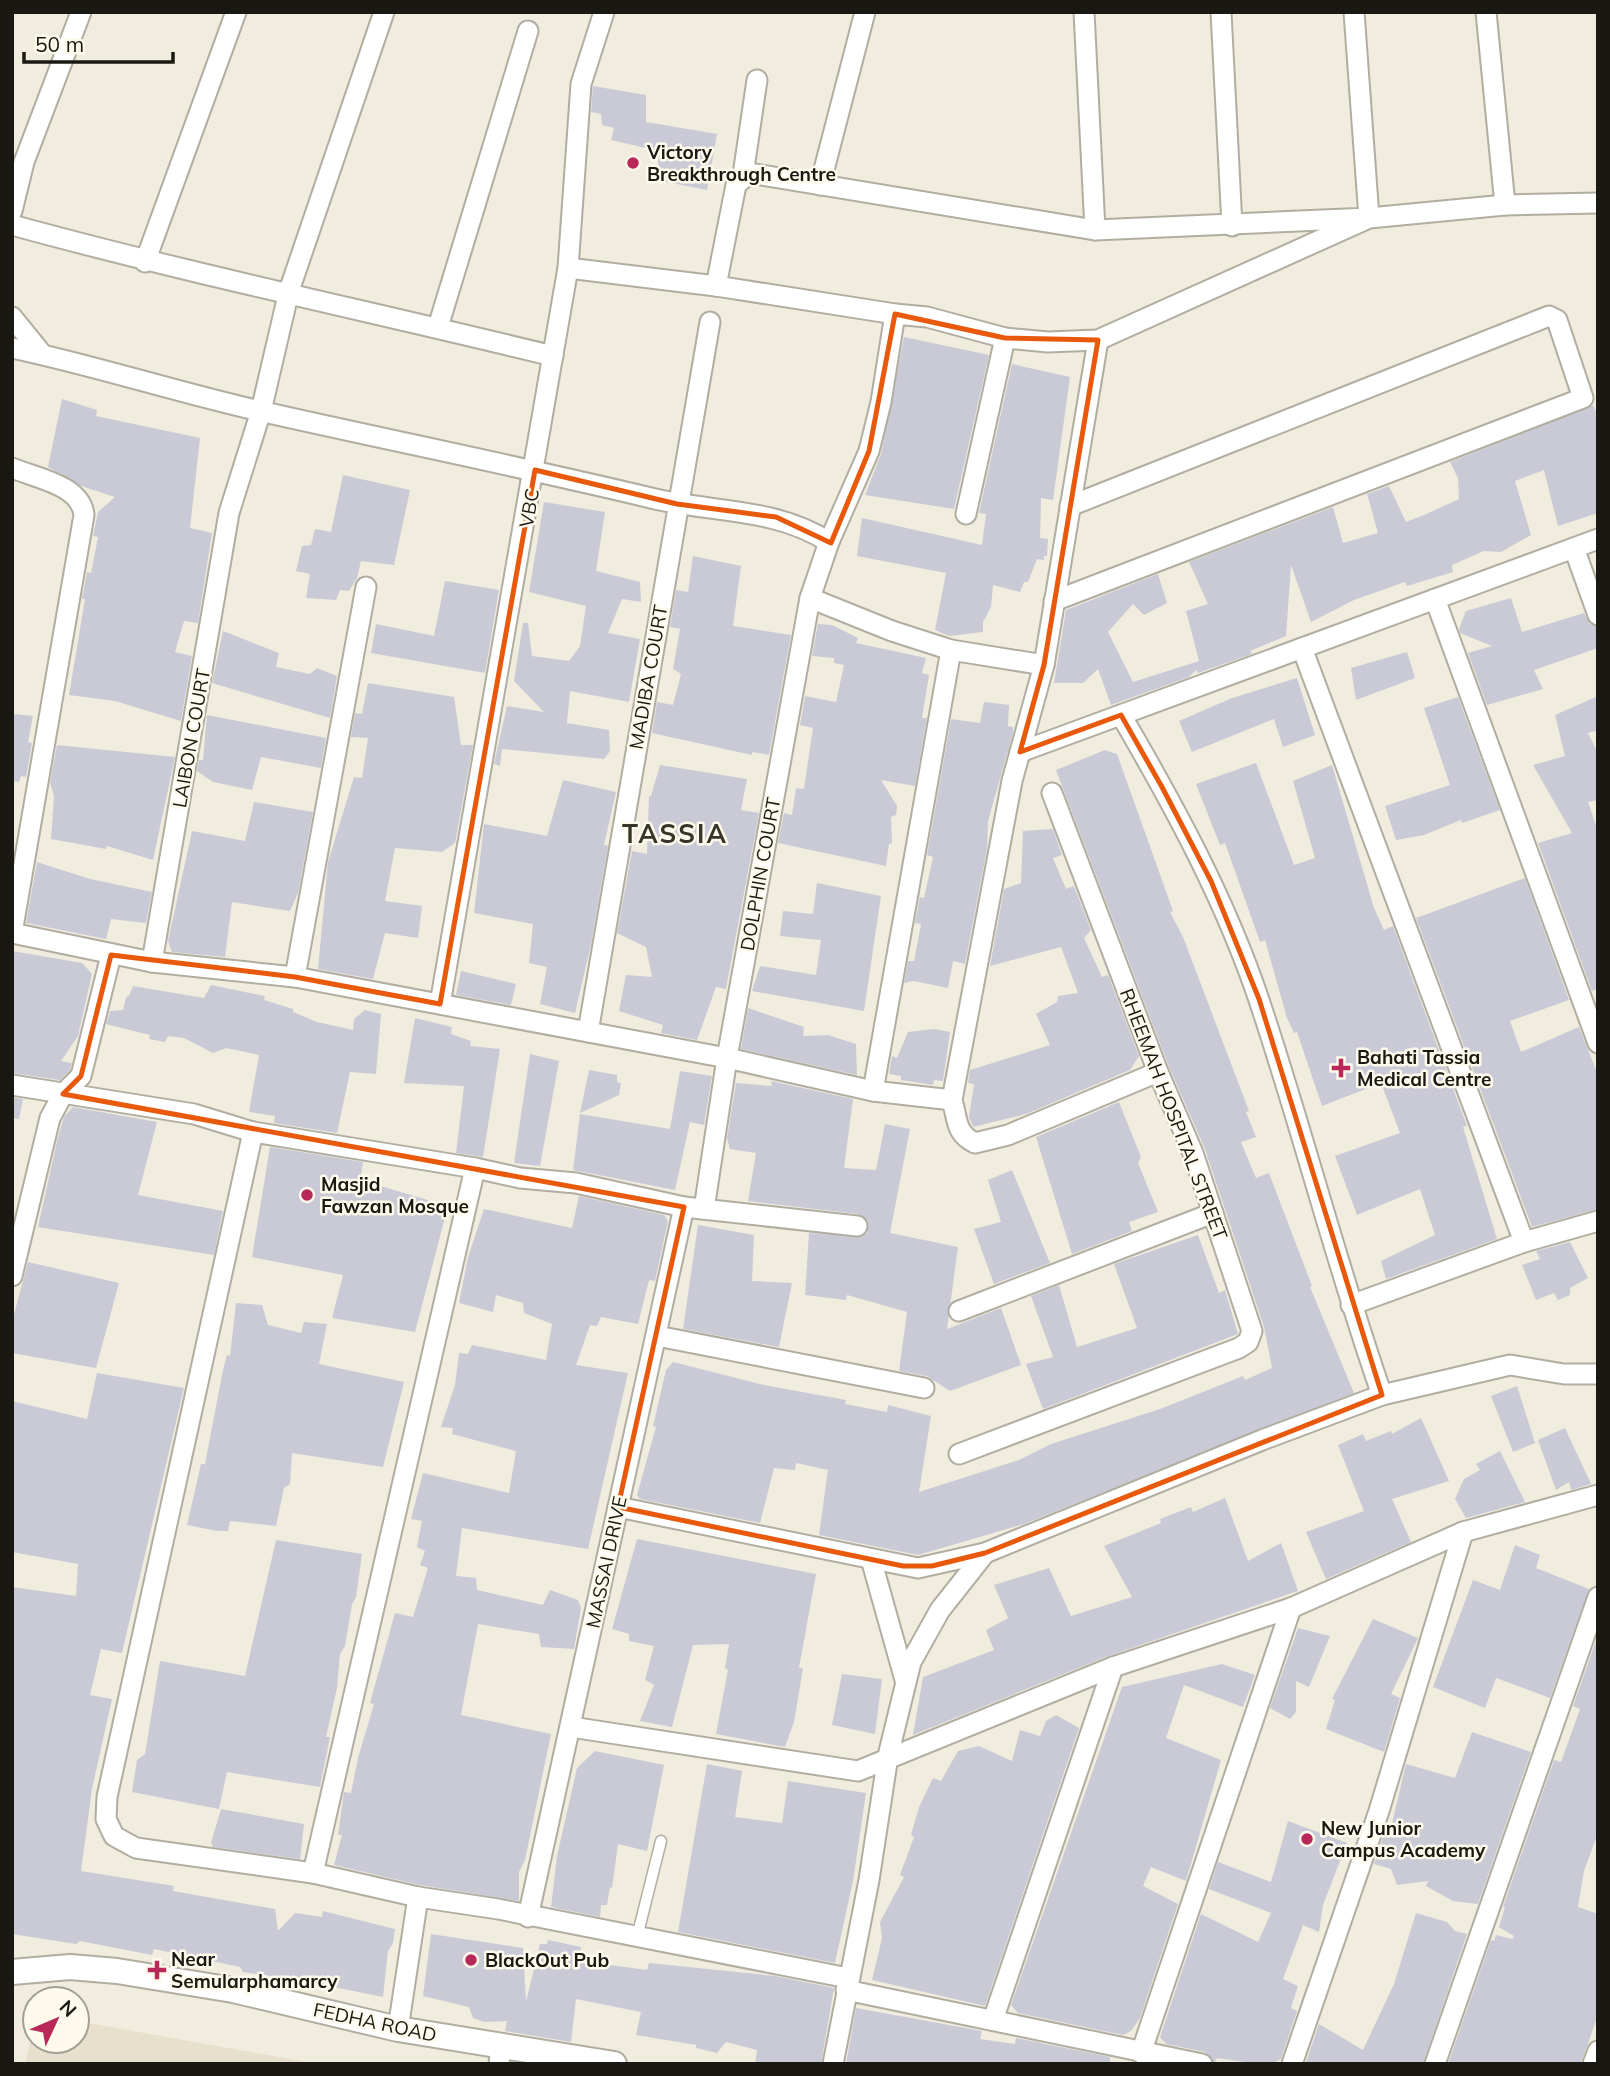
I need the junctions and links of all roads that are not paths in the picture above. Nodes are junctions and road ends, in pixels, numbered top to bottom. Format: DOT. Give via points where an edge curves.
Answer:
graph roads {
  1 [pos="81,12"];
  2 [pos="236,12"];
  3 [pos="384,12"];
  4 [pos="604,12"];
  5 [pos="865,12"];
  6 [pos="1084,12"];
  7 [pos="1221,12"];
  8 [pos="1354,12"];
  9 [pos="1486,12"];
  10 [pos="528,31"];
  11 [pos="757,80"];
  12 [pos="743,175"];
  13 [pos="820,185"];
  14 [pos="1598,202"];
  15 [pos="1505,205"];
  16 [pos="12,211"];
  17 [pos="1369,218"];
  18 [pos="12,225"];
  19 [pos="1232,226"];
  20 [pos="1095,230"];
  21 [pos="145,261"];
  22 [pos="569,268"];
  23 [pos="716,286"];
  24 [pos="289,292"];
  25 [pos="895,314"];
  26 [pos="12,317"];
  27 [pos="710,322"];
  28 [pos="438,327"];
  29 [pos="1005,338"];
  30 [pos="1098,340"];
  31 [pos="12,348"];
  32 [pos="42,354"];
  33 [pos="553,356"];
  34 [pos="261,411"];
  35 [pos="12,468"];
  36 [pos="535,470"];
  37 [pos="677,505"];
  38 [pos="1070,506"];
  39 [pos="966,514"];
  40 [pos="1598,539"];
  41 [pos="829,542"];
  42 [pos="1574,548"];
  43 [pos="366,587"];
  44 [pos="810,598"];
  45 [pos="1435,599"];
  46 [pos="1054,601"];
  47 [pos="1598,615"];
  48 [pos="1302,648"];
  49 [pos="951,650"];
  50 [pos="1044,665"];
  51 [pos="1121,715"];
  52 [pos="1020,752"];
  53 [pos="1052,793"];
  54 [pos="12,933"];
  55 [pos="111,955"];
  56 [pos="152,962"];
  57 [pos="295,977"];
  58 [pos="440,1004"];
  59 [pos="588,1032"];
  60 [pos="1598,1043"];
  61 [pos="727,1058"];
  62 [pos="1158,1072"];
  63 [pos="12,1085"];
  64 [pos="873,1091"];
  65 [pos="63,1094"];
  66 [pos="952,1100"];
  67 [pos="253,1132"];
  68 [pos="475,1168"];
  69 [pos="684,1207"];
  70 [pos="705,1209"];
  71 [pos="1213,1213"];
  72 [pos="1598,1221"];
  73 [pos="857,1226"];
  74 [pos="1524,1242"];
  75 [pos="12,1276"];
  76 [pos="1351,1305"];
  77 [pos="959,1311"];
  78 [pos="657,1336"];
  79 [pos="1598,1374"];
  80 [pos="924,1388"];
  81 [pos="1382,1395"];
  82 [pos="959,1454"];
  83 [pos="1598,1495"];
  84 [pos="618,1507"];
  85 [pos="1462,1532"];
  86 [pos="985,1553"];
  87 [pos="871,1559"];
  88 [pos="1598,1597"];
  89 [pos="1292,1608"];
  90 [pos="1113,1667"];
  91 [pos="906,1681"];
  92 [pos="571,1727"];
  93 [pos="888,1756"];
  94 [pos="661,1841"];
  95 [pos="313,1873"];
  96 [pos="418,1897"];
  97 [pos="528,1917"];
  98 [pos="637,1938"];
  99 [pos="12,1972"];
  100 [pos="847,1984"];
  101 [pos="993,2020"];
  102 [pos="398,2029"];
  103 [pos="1598,2051"];
  104 [pos="1141,2053"];
  105 [pos="500,2055"];
  106 [pos="614,2064"];
  107 [pos="833,2064"];
  108 [pos="1202,2064"];
  109 [pos="1292,2064"];
  110 [pos="1435,2064"];
  111 [pos="1593,2064"];
  1 -- 16 [label="street" via="24,162"];
  2 -- 21 [label="street"];
  3 -- 24 [label="street, LAIBON COURT"];
  4 -- 22 [label="street, VBC" via="582,84"];
  5 -- 13 [label="street"];
  6 -- 20 [label="street"];
  7 -- 19 [label="street"];
  8 -- 17 [label="street"];
  9 -- 15 [label="street"];
  10 -- 28 [label="street"];
  11 -- 12 [label="street"];
  12 -- 13 [label="street"];
  12 -- 23 [label="street" via="736,185"];
  13 -- 20 [label="street"];
  14 -- 15 [label="street"];
  15 -- 17 [label="street"];
  17 -- 19 [label="street"];
  17 -- 30 [label="street"];
  18 -- 21 [label="street"];
  19 -- 20 [label="street"];
  21 -- 24 [label="street"];
  22 -- 23 [label="street"];
  22 -- 33 [label="street, VBC"];
  23 -- 25 [label="street"];
  24 -- 28 [label="street"];
  24 -- 34 [label="street, LAIBON COURT"];
  25 -- 29 [label="street" via="927,317"];
  25 -- 41 [label="street, DOLPHIN COURT" via="869,450"];
  26 -- 32 [label="street"];
  27 -- 37 [label="street, MADIBA COURT"];
  28 -- 33 [label="street"];
  29 -- 30 [label="street"];
  29 -- 39 [label="street"];
  30 -- 38 [label="street"];
  31 -- 32 [label="street"];
  32 -- 34 [label="street"];
  33 -- 36 [label="street, VBC"];
  34 -- 36 [label="street"];
  34 -- 56 [label="street, LAIBON COURT" via="229,513"];
  35 -- 54 [label="street" via="71,492 83,504 83,515"];
  36 -- 37 [label="street"];
  36 -- 58 [label="street, VBC"];
  37 -- 41 [label="street" via="776,517 804,526"];
  37 -- 59 [label="street, MADIBA COURT"];
  38 -- 46 [label="street"];
  38 -- 46 [label="street" via="1549,316 1557,320 1583,398"];
  40 -- 42 [label="street"];
  41 -- 44 [label="street, DOLPHIN COURT"];
  42 -- 45 [label="street"];
  42 -- 47 [label="street"];
  43 -- 57 [label="street"];
  44 -- 49 [label="street"];
  44 -- 61 [label="street, DOLPHIN COURT"];
  45 -- 48 [label="street"];
  45 -- 60 [label="street"];
  46 -- 50 [label="street"];
  48 -- 51 [label="street"];
  48 -- 74 [label="street"];
  49 -- 50 [label="street"];
  49 -- 64 [label="street"];
  50 -- 52 [label="street"];
  51 -- 52 [label="street"];
  51 -- 76 [label="street" via="1212,881 1259,999"];
  52 -- 66 [label="street"];
  53 -- 62 [label="street, RHEEMAH HOSPITAL STREET"];
  54 -- 55 [label="street"];
  55 -- 56 [label="street"];
  55 -- 65 [label="street" via="81,1076"];
  56 -- 57 [label="street"];
  57 -- 58 [label="street"];
  58 -- 59 [label="street"];
  59 -- 61 [label="street"];
  61 -- 64 [label="street"];
  61 -- 70 [label="street, DOLPHIN COURT"];
  62 -- 66 [label="street" via="1008,1135 975,1143 958,1129"];
  62 -- 71 [label="street, RHEEMAH HOSPITAL STREET"];
  63 -- 65 [label="street"];
  64 -- 66 [label="street"];
  65 -- 67 [label="street" via="194,1114"];
  65 -- 75 [label="street" via="50,1118"];
  67 -- 68 [label="street"];
  67 -- 95 [label="street" via="107,1797 107,1819 114,1836 136,1848"];
  68 -- 69 [label="street"];
  68 -- 95 [label="street"];
  69 -- 70 [label="street"];
  69 -- 78 [label="street, MASSAI DRIVE"];
  70 -- 73 [label="street"];
  71 -- 77 [label="street"];
  71 -- 82 [label="street, RHEEMAH HOSPITAL STREET" via="1251,1326 1244,1346"];
  72 -- 74 [label="street"];
  74 -- 76 [label="street"];
  76 -- 81 [label="street"];
  78 -- 80 [label="street"];
  78 -- 84 [label="street, MASSAI DRIVE"];
  79 -- 81 [label="street" via="1510,1365"];
  81 -- 86 [label="street"];
  83 -- 85 [label="street"];
  84 -- 87 [label="street"];
  84 -- 92 [label="street, MASSAI DRIVE"];
  85 -- 89 [label="street"];
  85 -- 109 [label="street" via="1379,1811"];
  86 -- 87 [label="street" via="918,1568"];
  86 -- 91 [label="street" via="921,1640"];
  87 -- 91 [label="street"];
  88 -- 110 [label="street"];
  89 -- 90 [label="street"];
  89 -- 104 [label="street"];
  90 -- 93 [label="street"];
  90 -- 101 [label="street"];
  91 -- 93 [label="street"];
  92 -- 93 [label="street" via="858,1771"];
  92 -- 97 [label="street, MASSAI DRIVE"];
  93 -- 100 [label="street"];
  94 -- 98 [label="lane"];
  95 -- 96 [label="street"];
  96 -- 97 [label="street"];
  96 -- 102 [label="street"];
  97 -- 98 [label="street"];
  98 -- 100 [label="street"];
  99 -- 102 [label="street, FEDHA ROAD" via="70,1967 117,1971 233,1990"];
  100 -- 101 [label="street"];
  100 -- 107 [label="street"];
  101 -- 104 [label="street"];
  102 -- 105 [label="street, FEDHA ROAD"];
  103 -- 111 [label="street"];
  104 -- 108 [label="street"];
  105 -- 106 [label="street, FEDHA ROAD"];
}
